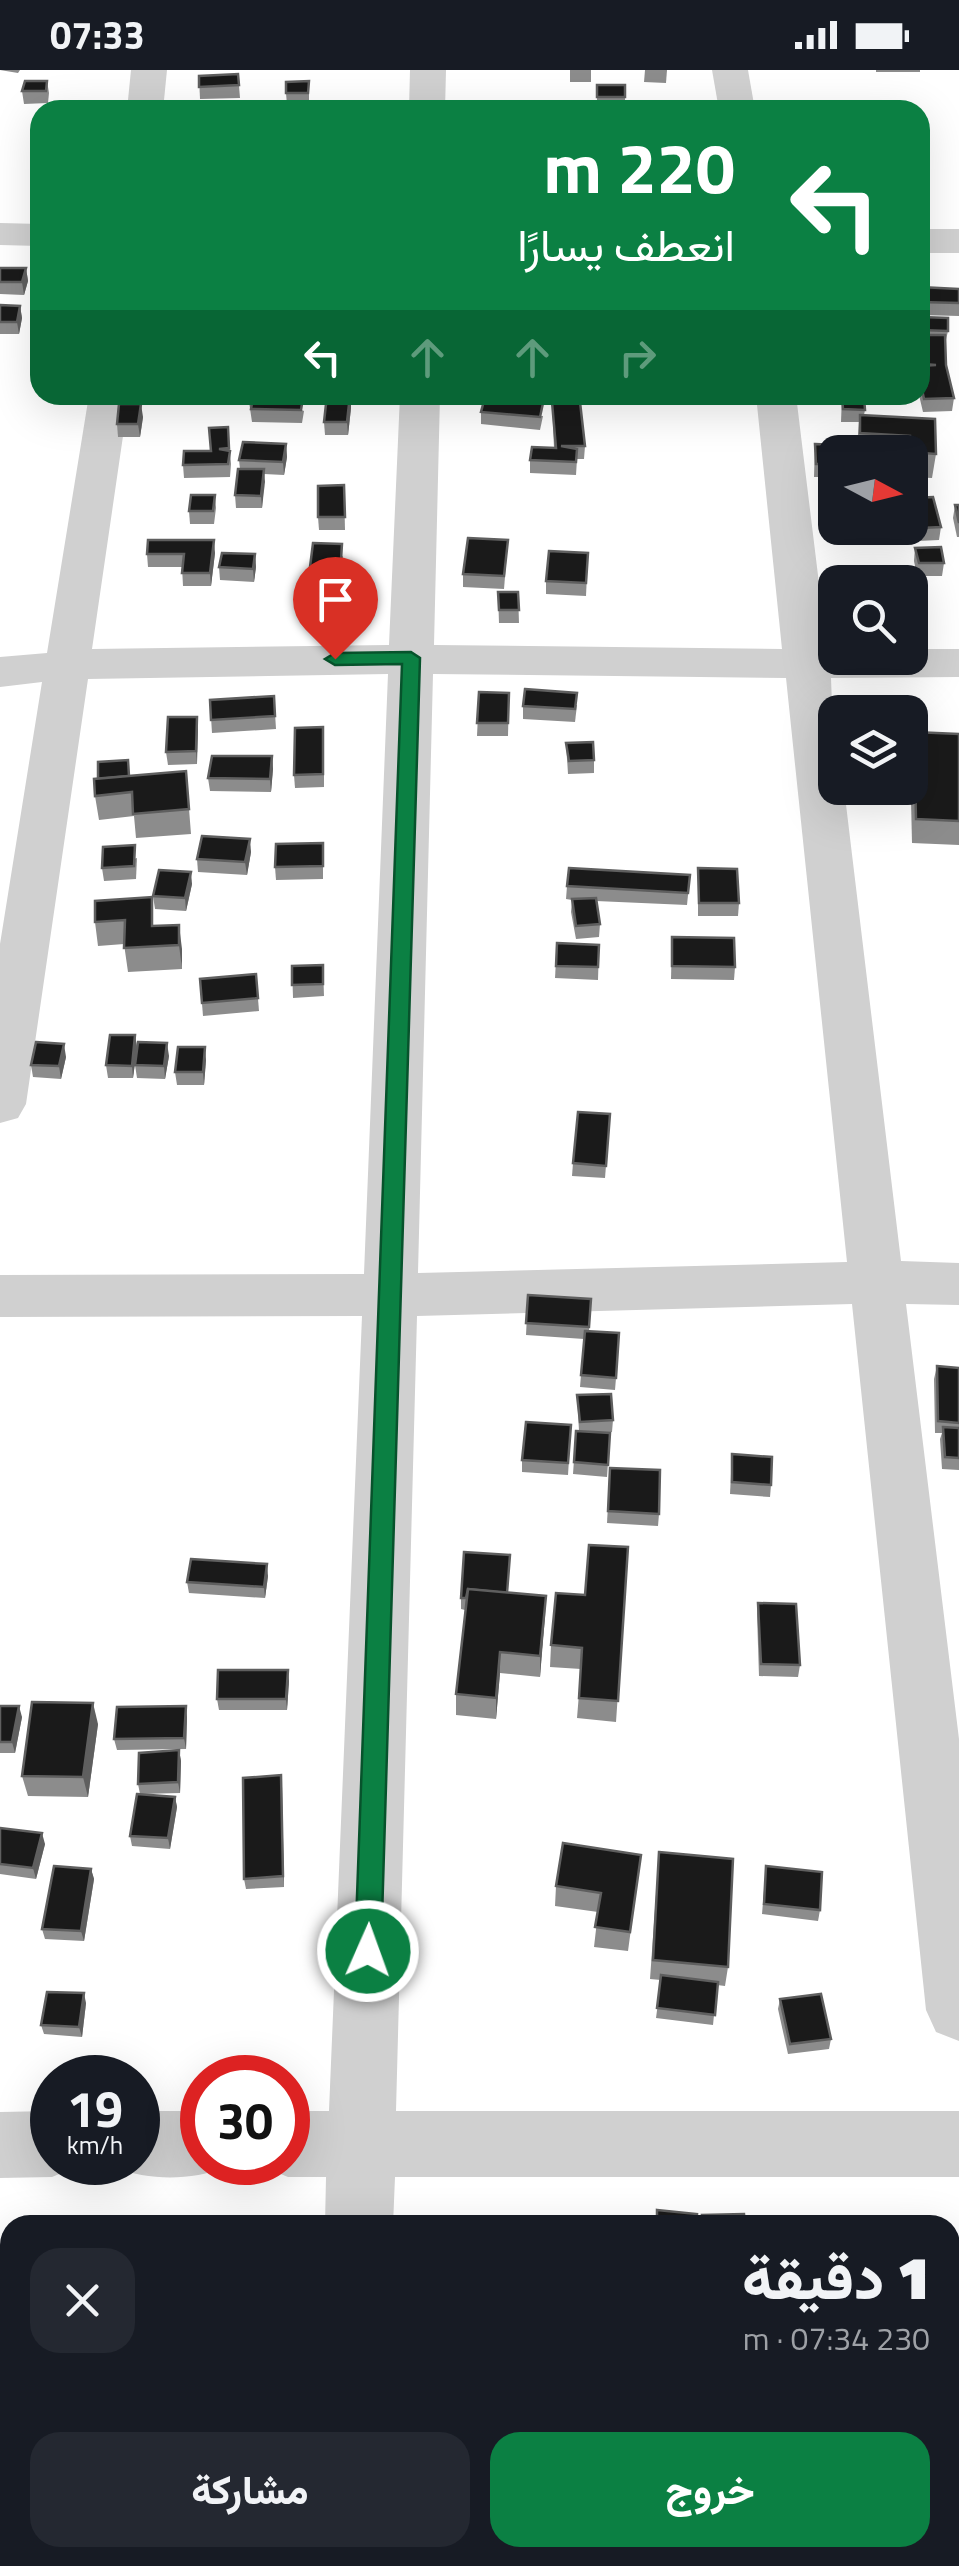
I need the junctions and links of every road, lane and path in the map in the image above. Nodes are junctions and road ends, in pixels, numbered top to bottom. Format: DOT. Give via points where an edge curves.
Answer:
graph roads {
  1 [pos="150,70"];
  2 [pos="428,70"];
  3 [pos="730,70"];
  4 [pos="147,100"];
  5 [pos="427,100"];
  6 [pos="735,100"];
  7 [pos="0,234"];
  8 [pos="30,235"];
  9 [pos="930,241"];
  10 [pos="959,241"];
  11 [pos="107,405"];
  12 [pos="420,405"];
  13 [pos="777,405"];
  14 [pos="411,658"];
  15 [pos="959,662"];
  16 [pos="68,664"];
  17 [pos="806,665"];
  18 [pos="0,672"];
  19 [pos="0,1104"];
  20 [pos="876,1282"];
  21 [pos="959,1284"];
  22 [pos="390,1295"];
  23 [pos="0,1296"];
  24 [pos="959,2010"];
  25 [pos="0,2144"];
  26 [pos="30,2144"];
  27 [pos="310,2144"];
  28 [pos="362,2144"];
  29 [pos="959,2144"];
  30 [pos="359,2215"];
  1 -- 4 [label="street"];
  2 -- 5 [label="street"];
  3 -- 6 [label="street"];
  7 -- 8 [label="street"];
  9 -- 10 [label="street"];
  11 -- 16 [label="street"];
  12 -- 14 [label="street"];
  13 -- 17 [label="street"];
  14 -- 16 [label="street"];
  14 -- 17 [label="street"];
  14 -- 22 [label="street"];
  15 -- 17 [label="street"];
  16 -- 18 [label="street"];
  16 -- 19 [label="street"];
  17 -- 20 [label="street"];
  20 -- 21 [label="street"];
  20 -- 22 [label="street"];
  20 -- 24 [label="street"];
  22 -- 23 [label="street"];
  22 -- 28 [label="street"];
  25 -- 26 [label="street"];
  27 -- 28 [label="street"];
  28 -- 29 [label="street"];
  28 -- 30 [label="street"];
}
